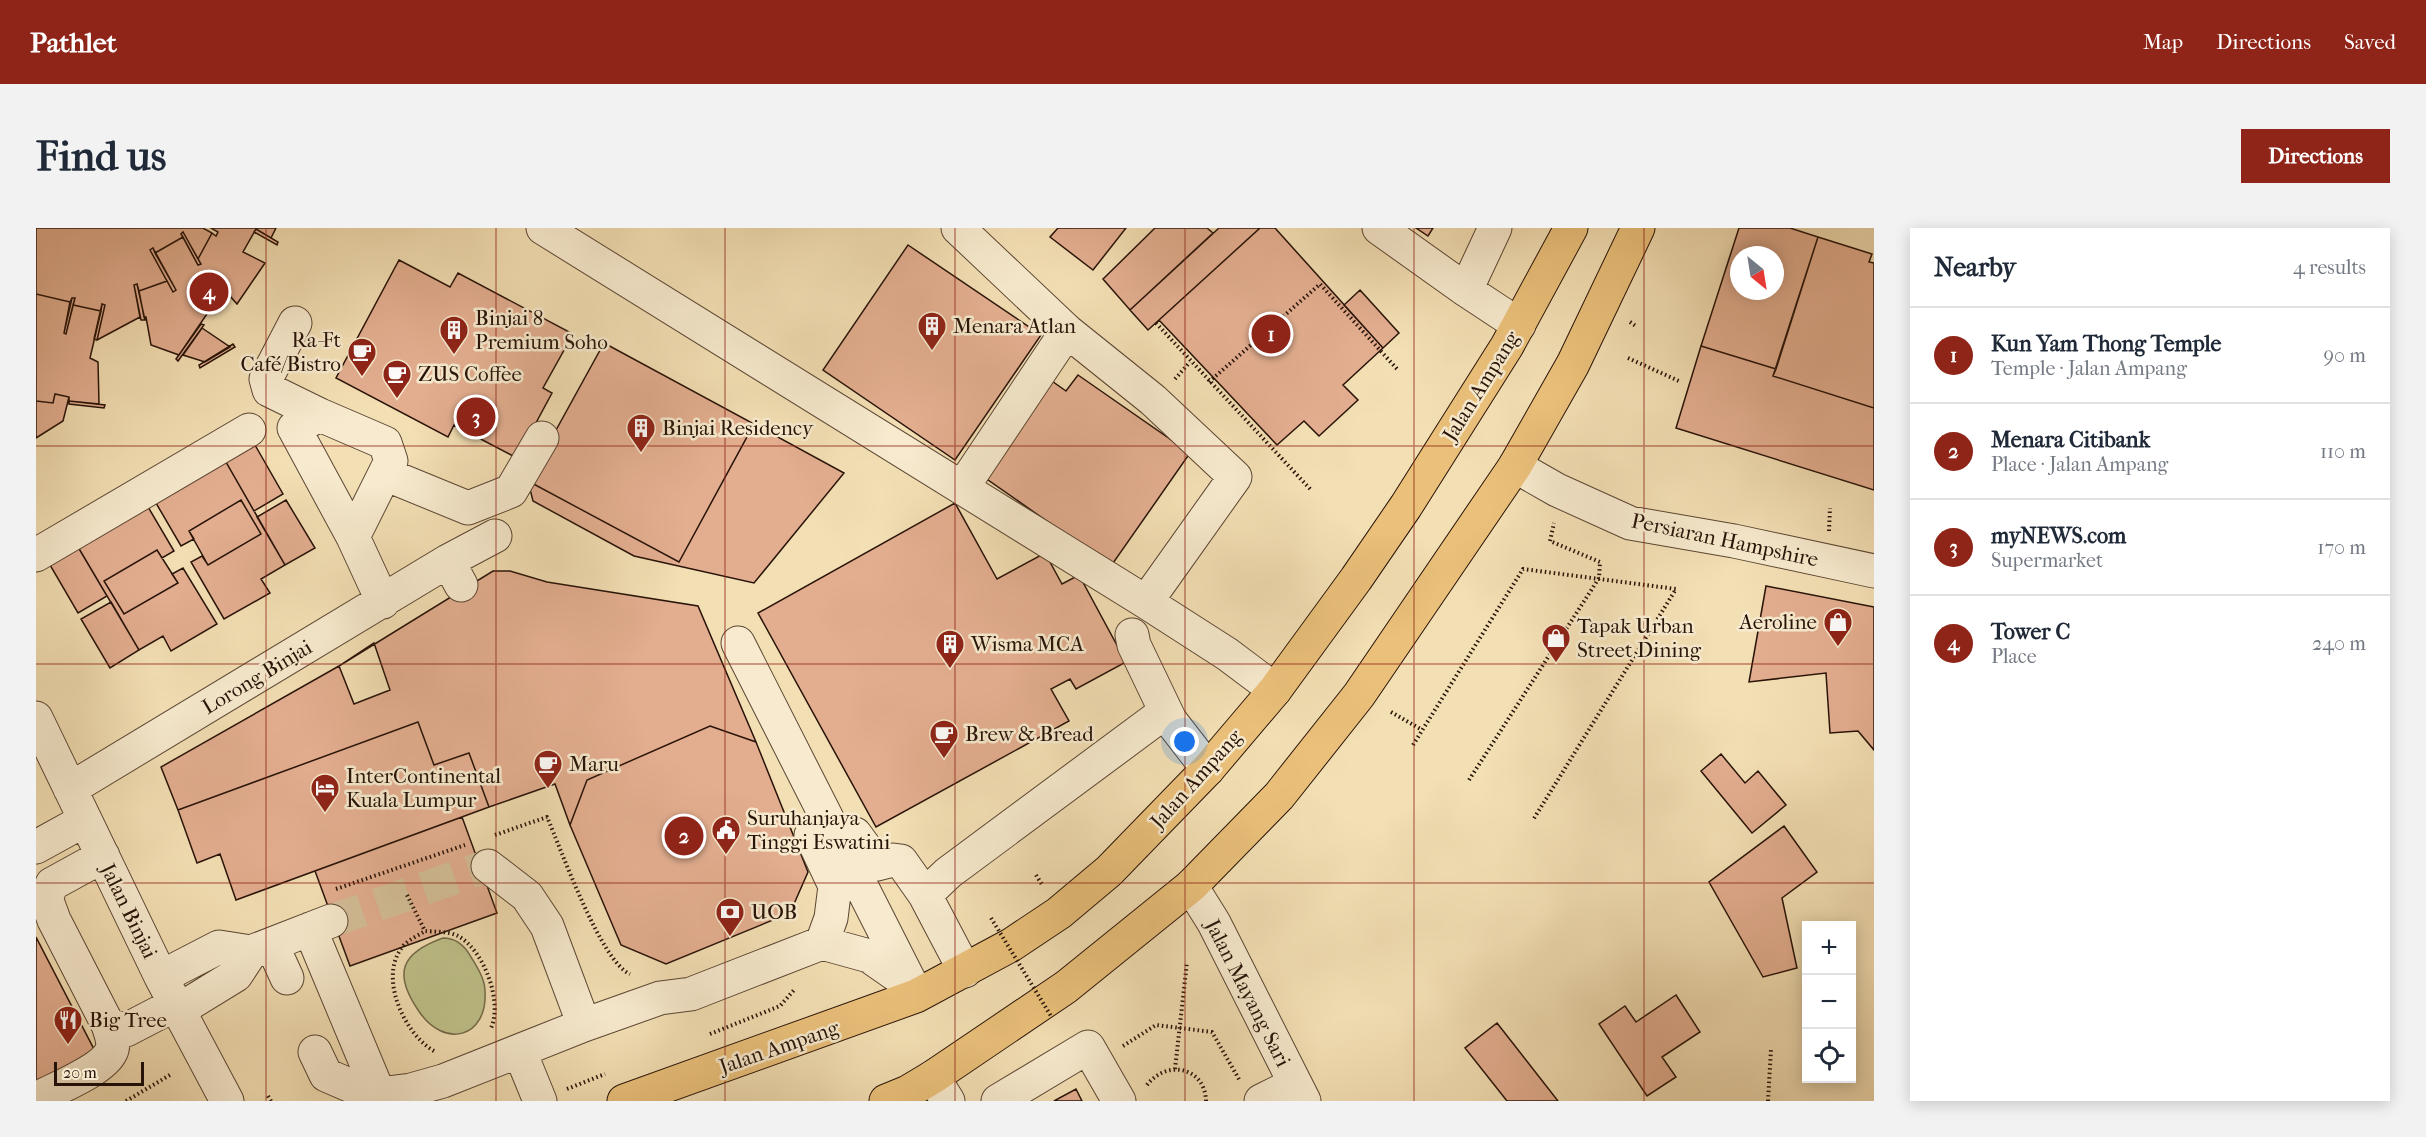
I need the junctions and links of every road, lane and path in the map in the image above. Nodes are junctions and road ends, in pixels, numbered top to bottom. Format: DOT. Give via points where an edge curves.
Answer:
graph roads {
  1 [pos="543,228"];
  2 [pos="958,228"];
  3 [pos="1379,228"];
  4 [pos="1495,228"];
  5 [pos="1570,228"];
  6 [pos="1638,228"];
  7 [pos="1466,290"];
  8 [pos="295,323"];
  9 [pos="1156,323"];
  10 [pos="1629,323"];
  11 [pos="1519,325"];
  12 [pos="1637,327"];
  13 [pos="1067,331"];
  14 [pos="1628,358"];
  15 [pos="1397,369"];
  16 [pos="1679,381"];
  17 [pos="1209,382"];
  18 [pos="320,415"];
  19 [pos="249,430"];
  20 [pos="542,438"];
  21 [pos="1515,466"];
  22 [pos="385,474"];
  23 [pos="962,488"];
  24 [pos="1311,490"];
  25 [pos="1554,524"];
  26 [pos="495,536"];
  27 [pos="353,537"];
  28 [pos="36,555"];
  29 [pos="1874,572"];
  30 [pos="1599,578"];
  31 [pos="383,602"];
  32 [pos="1146,602"];
  33 [pos="1132,634"];
  34 [pos="738,643"];
  35 [pos="1275,690"];
  36 [pos="1391,712"];
  37 [pos="36,718"];
  38 [pos="1170,720"];
  39 [pos="1422,730"];
  40 [pos="1413,745"];
  41 [pos="1208,768"];
  42 [pos="1469,780"];
  43 [pos="70,789"];
  44 [pos="85,820"];
  45 [pos="1533,820"];
  46 [pos="855,834"];
  47 [pos="811,835"];
  48 [pos="36,847"];
  49 [pos="482,849"];
  50 [pos="103,856"];
  51 [pos="1036,875"];
  52 [pos="1191,886"];
  53 [pos="1044,888"];
  54 [pos="41,895"];
  55 [pos="407,895"];
  56 [pos="925,895"];
  57 [pos="325,913"];
  58 [pos="991,918"];
  59 [pos="425,931"];
  60 [pos="822,943"];
  61 [pos="262,948"];
  62 [pos="1187,962"];
  63 [pos="965,971"];
  64 [pos="287,978"];
  65 [pos="914,991"];
  66 [pos="675,996"];
  67 [pos="172,997"];
  68 [pos="1051,1016"];
  69 [pos="108,1025"];
  70 [pos="584,1025"];
  71 [pos="1181,1027"];
  72 [pos="1771,1049"];
  73 [pos="315,1052"];
  74 [pos="438,1054"];
  75 [pos="521,1055"];
  76 [pos="1097,1063"];
  77 [pos="476,1068"];
  78 [pos="1175,1069"];
  79 [pos="1044,1073"];
  80 [pos="170,1075"];
  81 [pos="1251,1091"];
  82 [pos="1299,1092"];
  83 [pos="379,1094"];
  84 [pos="917,1095"];
  85 [pos="268,1096"];
  86 [pos="1132,1097"];
  87 [pos="36,1099"];
  88 [pos="126,1101"];
  89 [pos="227,1101"];
  90 [pos="271,1101"];
  91 [pos="540,1101"];
  92 [pos="624,1101"];
  93 [pos="998,1101"];
  94 [pos="1021,1101"];
  95 [pos="1206,1101"];
  96 [pos="1768,1101"];
  1 -- 23 [label="street"];
  2 -- 13 [label="street"];
  3 -- 7 [label="street"];
  4 -- 7 [label="street"];
  5 -- 11 [label="main road, Jalan Ampang"];
  6 -- 21 [label="main road" via="1573,364"];
  7 -- 11 [label="street"];
  8 -- 18 [label="street" via="266,379 270,390"];
  9 -- 17 [label="path"];
  10 -- 12 [label="path"];
  11 -- 35 [label="main road, Jalan Ampang" via="1400,515"];
  13 -- 23 [label="street"];
  13 -- 32 [label="street" via="1153,400 1235,477"];
  14 -- 16 [label="path"];
  15 -- 17 [label="path" via="1320,284"];
  17 -- 24 [label="path"];
  18 -- 22 [label="street" via="385,443 391,462"];
  18 -- 27 [label="street" via="294,428"];
  19 -- 28 [label="street"];
  20 -- 22 [label="street" via="511,491 468,508"];
  21 -- 29 [label="street, Persiaran Hampshire" via="1630,523"];
  21 -- 52 [label="main road" via="1359,695 1279,796"];
  22 -- 27 [label="street"];
  23 -- 32 [label="street"];
  25 -- 30 [label="path" via="1550,541 1600,562"];
  26 -- 31 [label="street, Lorong Binjai" via="454,573"];
  27 -- 31 [label="street"];
  30 -- 39 [label="path" via="1523,569"];
  30 -- 42 [label="path"];
  30 -- 45 [label="path" via="1676,589"];
  31 -- 43 [label="street, Lorong Binjai"];
  32 -- 35 [label="street"];
  33 -- 38 [label="street"];
  34 -- 65 [label="street" via="764,716"];
  35 -- 41 [label="main road, Jalan Ampang"];
  36 -- 39 [label="path"];
  37 -- 43 [label="street, Jalan Binjai"];
  38 -- 41 [label="street"];
  38 -- 56 [label="street" via="1157,718 948,873"];
  39 -- 40 [label="path"];
  41 -- 63 [label="main road, Jalan Ampang" via="1109,870 1059,913"];
  43 -- 44 [label="street, Jalan Binjai"];
  44 -- 48 [label="street"];
  44 -- 50 [label="street, Jalan Binjai"];
  46 -- 56 [label="street" via="877,864 901,861"];
  47 -- 60 [label="street" via="835,886 831,918"];
  49 -- 57 [label="path"];
  49 -- 66 [label="path" via="547,817 601,943 623,972"];
  49 -- 70 [label="street" via="527,896 547,926"];
  50 -- 54 [label="street" via="52,884"];
  50 -- 67 [label="street, Jalan Binjai"];
  51 -- 53 [label="path"];
  52 -- 82 [label="street, Jalan Mayang Sari" via="1214,923"];
  52 -- 84 [label="main road" via="1066,987"];
  54 -- 69 [label="street"];
  55 -- 59 [label="path"];
  56 -- 63 [label="street"];
  57 -- 61 [label="street"];
  57 -- 83 [label="street"];
  58 -- 68 [label="path, bridge"];
  59 -- 74 [label="path" via="405,945 397,958 393,994 414,1034"];
  59 -- 77 [label="path" via="457,935 484,966 494,992 496,1017 488,1033 470,1050"];
  60 -- 65 [label="street" via="869,956"];
  60 -- 66 [label="street"];
  61 -- 64 [label="street"];
  61 -- 67 [label="street" via="236,975"];
  62 -- 71 [label="path"];
  63 -- 65 [label="main road, Jalan Ampang"];
  65 -- 92 [label="main road, Jalan Ampang"];
  66 -- 70 [label="street"];
  66 -- 75 [label="street"];
  67 -- 69 [label="street" via="126,1030"];
  67 -- 89 [label="street, Jalan Binjai"];
  69 -- 87 [label="street" via="112,1051 103,1063"];
  70 -- 75 [label="street"];
  71 -- 76 [label="path" via="1156,1025"];
  71 -- 78 [label="path"];
  71 -- 81 [label="path" via="1212,1032"];
  72 -- 96 [label="path"];
  73 -- 83 [label="street" via="326,1075"];
  75 -- 77 [label="street"];
  75 -- 91 [label="street"];
  76 -- 79 [label="street" via="1088,1047"];
  76 -- 86 [label="street"];
  77 -- 83 [label="street" via="443,1082"];
  78 -- 86 [label="path" via="1152,1079"];
  78 -- 95 [label="path" via="1196,1077"];
  79 -- 93 [label="street"];
  79 -- 94 [label="street" via="1030,1095"];
  80 -- 88 [label="path"];
  81 -- 82 [label="street"];
  85 -- 90 [label="path"];
}
